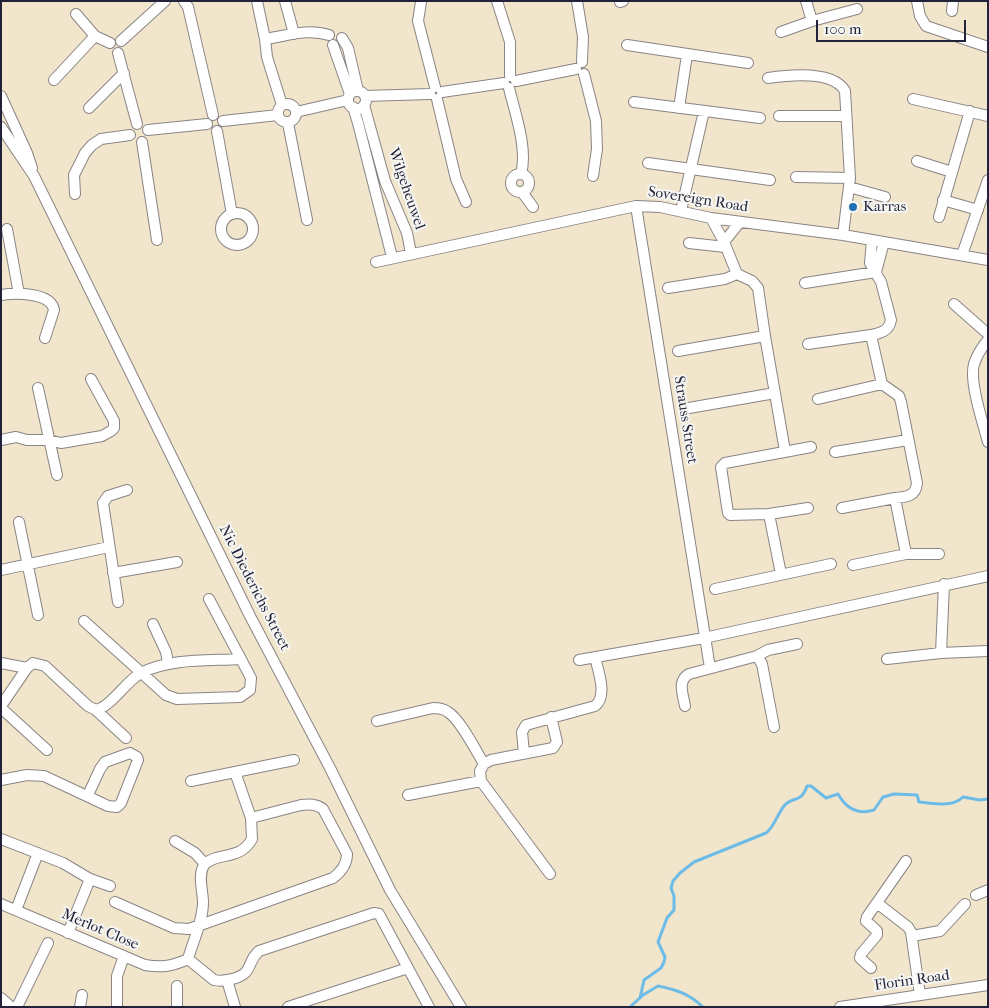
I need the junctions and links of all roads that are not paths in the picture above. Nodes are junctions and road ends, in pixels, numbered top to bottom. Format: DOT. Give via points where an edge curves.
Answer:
graph roads {
  1 [pos="165,1"];
  2 [pos="184,1"];
  3 [pos="257,1"];
  4 [pos="286,1"];
  5 [pos="497,1"];
  6 [pos="577,1"];
  7 [pos="806,1"];
  8 [pos="917,1"];
  9 [pos="421,2"];
  10 [pos="857,9"];
  11 [pos="76,14"];
  12 [pos="812,21"];
  13 [pos="781,32"];
  14 [pos="294,34"];
  15 [pos="329,35"];
  16 [pos="95,36"];
  17 [pos="342,38"];
  18 [pos="265,39"];
  19 [pos="115,42"];
  20 [pos="627,45"];
  21 [pos="333,46"];
  22 [pos="988,47"];
  23 [pos="687,55"];
  24 [pos="748,63"];
  25 [pos="581,68"];
  26 [pos="124,73"];
  27 [pos="768,78"];
  28 [pos="54,80"];
  29 [pos="510,82"];
  30 [pos="436,93"];
  31 [pos="1,96"];
  32 [pos="356,99"];
  33 [pos="913,99"];
  34 [pos="634,102"];
  35 [pos="89,108"];
  36 [pos="679,108"];
  37 [pos="280,110"];
  38 [pos="704,111"];
  39 [pos="970,111"];
  40 [pos="296,112"];
  41 [pos="213,115"];
  42 [pos="779,116"];
  43 [pos="846,116"];
  44 [pos="988,116"];
  45 [pos="760,118"];
  46 [pos="223,121"];
  47 [pos="288,123"];
  48 [pos="137,124"];
  49 [pos="207,124"];
  50 [pos="1,127"];
  51 [pos="148,130"];
  52 [pos="217,131"];
  53 [pos="130,135"];
  54 [pos="142,142"];
  55 [pos="917,161"];
  56 [pos="648,163"];
  57 [pos="690,168"];
  58 [pos="952,172"];
  59 [pos="34,176"];
  60 [pos="593,176"];
  61 [pos="796,176"];
  62 [pos="770,180"];
  63 [pos="988,180"];
  64 [pos="849,183"];
  65 [pos="76,194"];
  66 [pos="885,197"];
  67 [pos="943,200"];
  68 [pos="466,202"];
  69 [pos="636,206"];
  70 [pos="533,208"];
  71 [pos="978,210"];
  72 [pos="681,211"];
  73 [pos="232,214"];
  74 [pos="938,216"];
  75 [pos="711,218"];
  76 [pos="307,220"];
  77 [pos="740,222"];
  78 [pos="7,229"];
  79 [pos="843,235"];
  80 [pos="157,240"];
  81 [pos="872,240"];
  82 [pos="884,242"];
  83 [pos="689,243"];
  84 [pos="724,244"];
  85 [pos="411,253"];
  86 [pos="962,255"];
  87 [pos="392,257"];
  88 [pos="988,260"];
  89 [pos="376,262"];
  90 [pos="876,272"];
  91 [pos="737,274"];
  92 [pos="805,282"];
  93 [pos="668,288"];
  94 [pos="1,294"];
  95 [pos="19,294"];
  96 [pos="954,304"];
  97 [pos="988,334"];
  98 [pos="871,335"];
  99 [pos="765,336"];
  100 [pos="45,338"];
  101 [pos="988,340"];
  102 [pos="808,344"];
  103 [pos="678,351"];
  104 [pos="91,379"];
  105 [pos="882,384"];
  106 [pos="38,388"];
  107 [pos="775,393"];
  108 [pos="818,398"];
  109 [pos="689,408"];
  110 [pos="1,440"];
  111 [pos="50,440"];
  112 [pos="908,440"];
  113 [pos="988,442"];
  114 [pos="811,447"];
  115 [pos="785,451"];
  116 [pos="835,452"];
  117 [pos="56,475"];
  118 [pos="127,490"];
  119 [pos="895,498"];
  120 [pos="808,508"];
  121 [pos="842,508"];
  122 [pos="769,514"];
  123 [pos="19,522"];
  124 [pos="109,546"];
  125 [pos="906,554"];
  126 [pos="939,554"];
  127 [pos="177,562"];
  128 [pos="28,564"];
  129 [pos="831,564"];
  130 [pos="853,565"];
  131 [pos="1,570"];
  132 [pos="113,573"];
  133 [pos="781,574"];
  134 [pos="988,576"];
  135 [pos="944,584"];
  136 [pos="715,589"];
  137 [pos="209,599"];
  138 [pos="118,602"];
  139 [pos="38,615"];
  140 [pos="84,621"];
  141 [pos="153,624"];
  142 [pos="704,638"];
  143 [pos="797,644"];
  144 [pos="988,651"];
  145 [pos="941,653"];
  146 [pos="757,656"];
  147 [pos="595,657"];
  148 [pos="241,659"];
  149 [pos="887,659"];
  150 [pos="579,660"];
  151 [pos="1,663"];
  152 [pos="168,663"];
  153 [pos="27,668"];
  154 [pos="710,668"];
  155 [pos="141,673"];
  156 [pos="685,706"];
  157 [pos="1,707"];
  158 [pos="96,710"];
  159 [pos="551,717"];
  160 [pos="376,721"];
  161 [pos="774,727"];
  162 [pos="126,738"];
  163 [pos="47,750"];
  164 [pos="524,753"];
  165 [pos="294,760"];
  166 [pos="484,764"];
  167 [pos="236,772"];
  168 [pos="1,780"];
  169 [pos="192,781"];
  170 [pos="481,781"];
  171 [pos="408,795"];
  172 [pos="88,796"];
  173 [pos="250,818"];
  174 [pos="1,839"];
  175 [pos="175,841"];
  176 [pos="38,853"];
  177 [pos="906,861"];
  178 [pos="205,864"];
  179 [pos="550,874"];
  180 [pos="90,879"];
  181 [pos="110,886"];
  182 [pos="988,890"];
  183 [pos="976,895"];
  184 [pos="115,902"];
  185 [pos="876,903"];
  186 [pos="965,904"];
  187 [pos="2,905"];
  188 [pos="16,910"];
  189 [pos="198,926"];
  190 [pos="68,933"];
  191 [pos="912,936"];
  192 [pos="48,943"];
  193 [pos="124,956"];
  194 [pos="188,959"];
  195 [pos="408,968"];
  196 [pos="871,968"];
  197 [pos="227,980"];
  198 [pos="177,986"];
  199 [pos="988,986"];
  200 [pos="82,995"];
  201 [pos="920,995"];
  202 [pos="1,998"];
  203 [pos="11,1007"];
  204 [pos="17,1007"];
  205 [pos="80,1007"];
  206 [pos="116,1007"];
  207 [pos="177,1007"];
  208 [pos="236,1007"];
  209 [pos="288,1007"];
  210 [pos="430,1007"];
  211 [pos="461,1007"];
  212 [pos="840,1007"];
  1 -- 19 [label="street"];
  2 -- 41 [label="street"];
  3 -- 18 [label="street"];
  4 -- 14 [label="street"];
  5 -- 29 [label="street" via="510,42"];
  6 -- 25 [label="street" via="583,38"];
  7 -- 12 [label="street"];
  8 -- 22 [label="street" via="926,26"];
  9 -- 30 [label="street" via="418,21"];
  10 -- 12 [label="street"];
  11 -- 16 [label="street"];
  12 -- 13 [label="street"];
  14 -- 15 [label="street" via="314,31"];
  14 -- 18 [label="street"];
  15 -- 17 [label="street" via="338,32"];
  15 -- 21 [label="street" via="328,40"];
  16 -- 19 [label="street"];
  16 -- 28 [label="street"];
  17 -- 21 [label="street" via="338,45"];
  17 -- 32 [label="street" via="348,48"];
  18 -- 37 [label="street"];
  19 -- 26 [label="street" via="122,49 118,53"];
  20 -- 23 [label="street"];
  21 -- 32 [label="street"];
  23 -- 24 [label="street"];
  23 -- 36 [label="street"];
  25 -- 29 [label="street"];
  25 -- 60 [label="street" via="596,121 597,149"];
  26 -- 35 [label="street"];
  26 -- 48 [label="street"];
  27 -- 43 [label="street" via="808,75 836,81 845,91"];
  29 -- 30 [label="street"];
  29 -- 70 [label="street" via="524,160 521,174 512,178 511,185 515,191 522,192"];
  30 -- 32 [label="street"];
  30 -- 68 [label="street" via="456,179"];
  31 -- 59 [label="street, Nic Diederichs Street"];
  32 -- 40 [label="street"];
  32 -- 85 [label="street, Wilgeheuwel" via="407,234"];
  32 -- 87 [label="street, Wilgeheuwel" via="358,123"];
  33 -- 39 [label="street"];
  34 -- 36 [label="street"];
  36 -- 38 [label="street"];
  37 -- 40 [label="street" via="285,104 293,106"];
  37 -- 46 [label="street"];
  37 -- 47 [label="street" via="281,121"];
  38 -- 45 [label="street"];
  38 -- 57 [label="street"];
  39 -- 44 [label="street"];
  39 -- 58 [label="street"];
  40 -- 47 [label="street" via="295,119"];
  41 -- 46 [label="street" via="220,116"];
  41 -- 49 [label="street"];
  42 -- 43 [label="street"];
  43 -- 64 [label="street"];
  46 -- 52 [label="street"];
  47 -- 76 [label="street"];
  48 -- 51 [label="street"];
  48 -- 53 [label="street" via="131,128"];
  49 -- 51 [label="street"];
  49 -- 52 [label="street" via="210,130"];
  50 -- 59 [label="street, Nic Diederichs Street"];
  51 -- 54 [label="street" via="147,138"];
  52 -- 73 [label="street"];
  53 -- 54 [label="street" via="135,141"];
  53 -- 65 [label="street" via="100,139 92,145 74,175"];
  54 -- 80 [label="street"];
  55 -- 58 [label="street"];
  56 -- 57 [label="street"];
  57 -- 62 [label="street"];
  57 -- 72 [label="street"];
  58 -- 67 [label="street"];
  59 -- 211 [label="street, Nic Diederichs Street" via="246,608 390,890"];
  61 -- 64 [label="street"];
  63 -- 71 [label="street"];
  64 -- 66 [label="street"];
  64 -- 79 [label="street"];
  67 -- 71 [label="street"];
  67 -- 74 [label="street"];
  69 -- 72 [label="street, Sovereign Road"];
  69 -- 85 [label="street, Sovereign Road"];
  69 -- 142 [label="street, Strauss Street"];
  71 -- 86 [label="street"];
  72 -- 75 [label="street, Sovereign Road"];
  75 -- 77 [label="street, Sovereign Road"];
  75 -- 84 [label="street"];
  77 -- 79 [label="street, Sovereign Road"];
  77 -- 84 [label="street"];
  78 -- 95 [label="street"];
  79 -- 81 [label="street, Sovereign Road"];
  81 -- 82 [label="street, Sovereign Road"];
  81 -- 90 [label="street" via="869,262"];
  82 -- 86 [label="street, Sovereign Road"];
  82 -- 90 [label="street"];
  83 -- 84 [label="street"];
  84 -- 91 [label="street"];
  85 -- 87 [label="street, Sovereign Road"];
  86 -- 88 [label="street, Sovereign Road"];
  87 -- 89 [label="street, Sovereign Road"];
  90 -- 92 [label="street"];
  90 -- 98 [label="street" via="891,320 885,330"];
  91 -- 93 [label="street" via="726,279"];
  91 -- 99 [label="street" via="758,288"];
  94 -- 95 [label="street"];
  95 -- 100 [label="street" via="41,297 52,304 54,310"];
  96 -- 97 [label="street"];
  98 -- 102 [label="street"];
  98 -- 105 [label="street"];
  99 -- 103 [label="street"];
  99 -- 107 [label="street"];
  101 -- 113 [label="street" via="974,365 973,378"];
  104 -- 111 [label="street" via="114,422 114,428 102,436 61,443"];
  105 -- 108 [label="street"];
  105 -- 112 [label="street" via="899,396"];
  106 -- 111 [label="street"];
  107 -- 109 [label="street"];
  107 -- 115 [label="street"];
  110 -- 111 [label="street" via="16,437"];
  111 -- 117 [label="street"];
  112 -- 116 [label="street"];
  112 -- 119 [label="street" via="916,490 907,497"];
  114 -- 115 [label="street"];
  115 -- 122 [label="street" via="722,467 730,515"];
  118 -- 124 [label="street" via="108,496 103,503"];
  119 -- 121 [label="street"];
  119 -- 125 [label="street"];
  120 -- 122 [label="street"];
  122 -- 133 [label="street"];
  123 -- 128 [label="street"];
  124 -- 128 [label="street"];
  124 -- 132 [label="street"];
  125 -- 126 [label="street"];
  125 -- 130 [label="street"];
  127 -- 132 [label="street"];
  128 -- 131 [label="street"];
  128 -- 139 [label="street"];
  129 -- 133 [label="street"];
  132 -- 138 [label="street"];
  133 -- 136 [label="street"];
  134 -- 135 [label="street"];
  135 -- 142 [label="street"];
  135 -- 145 [label="street"];
  137 -- 148 [label="street"];
  140 -- 155 [label="street"];
  141 -- 152 [label="street"];
  142 -- 147 [label="street"];
  142 -- 154 [label="street, Strauss Street"];
  143 -- 146 [label="street" via="768,650"];
  144 -- 145 [label="street"];
  145 -- 149 [label="street"];
  146 -- 154 [label="street"];
  146 -- 161 [label="street" via="762,664"];
  147 -- 150 [label="street"];
  147 -- 159 [label="street" via="601,700 595,706"];
  148 -- 152 [label="street"];
  148 -- 155 [label="street" via="251,684 250,690 240,698 172,698"];
  151 -- 153 [label="street"];
  152 -- 155 [label="street"];
  153 -- 157 [label="street"];
  153 -- 158 [label="street" via="33,663 44,666"];
  154 -- 156 [label="street" via="682,679"];
  155 -- 158 [label="street"];
  157 -- 163 [label="street"];
  158 -- 162 [label="street"];
  159 -- 164 [label="street" via="526,725 522,732"];
  159 -- 164 [label="street" via="556,746"];
  160 -- 166 [label="street" via="441,708 458,722"];
  164 -- 166 [label="street"];
  165 -- 167 [label="street"];
  166 -- 170 [label="street" via="480,771"];
  167 -- 169 [label="street"];
  167 -- 173 [label="street"];
  168 -- 172 [label="street" via="27,775 44,776"];
  170 -- 171 [label="street"];
  170 -- 179 [label="street"];
  172 -- 172 [label="street" via="117,807 138,760 136,757 130,753 105,762"];
  173 -- 178 [label="street" via="252,839 249,845 238,853"];
  173 -- 189 [label="street" via="301,805 318,806 347,854 344,867 333,878"];
  174 -- 176 [label="street"];
  175 -- 178 [label="street" via="195,853"];
  176 -- 180 [label="street"];
  176 -- 188 [label="street"];
  177 -- 185 [label="street"];
  178 -- 189 [label="street"];
  180 -- 181 [label="street"];
  180 -- 190 [label="street"];
  182 -- 183 [label="street"];
  184 -- 189 [label="street" via="174,928 182,930"];
  185 -- 191 [label="street" via="908,927"];
  185 -- 196 [label="street" via="866,919 877,935 860,956"];
  186 -- 191 [label="street" via="940,931"];
  187 -- 188 [label="street, Merlot Close"];
  188 -- 190 [label="street, Merlot Close"];
  189 -- 194 [label="street"];
  190 -- 193 [label="street, Merlot Close"];
  191 -- 201 [label="street"];
  192 -- 204 [label="street"];
  193 -- 194 [label="street, Merlot Close" via="145,965 166,967"];
  193 -- 206 [label="street" via="117,976"];
  194 -- 197 [label="street" via="214,980"];
  195 -- 197 [label="street" via="380,914 374,912 259,951 242,976"];
  195 -- 209 [label="street"];
  195 -- 210 [label="street"];
  197 -- 208 [label="street"];
  198 -- 207 [label="street"];
  199 -- 201 [label="street, Florin Road"];
  200 -- 205 [label="street"];
  201 -- 212 [label="street, Florin Road"];
  202 -- 203 [label="street"];
}
